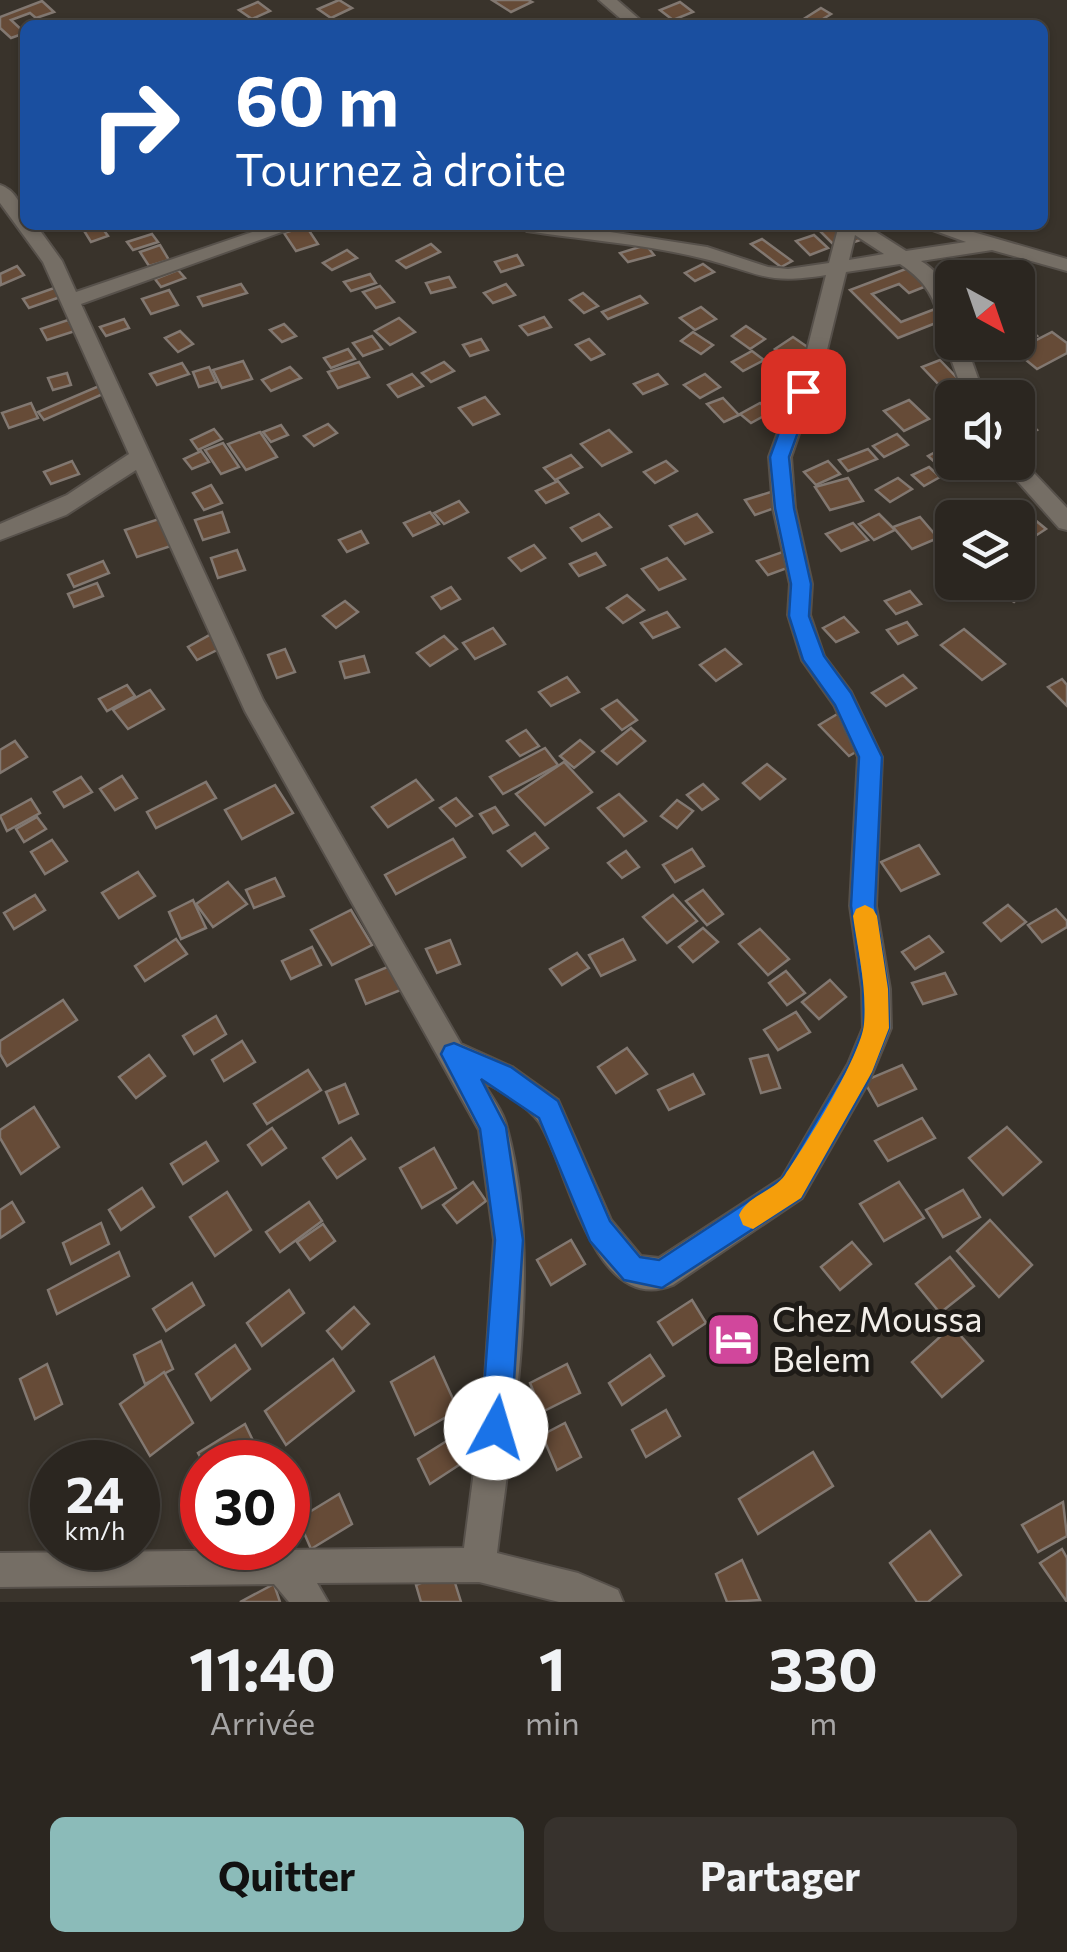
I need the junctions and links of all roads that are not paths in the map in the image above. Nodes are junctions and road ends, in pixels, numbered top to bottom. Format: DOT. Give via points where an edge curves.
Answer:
graph roads {
  1 [pos="608,0"];
  2 [pos="632,20"];
  3 [pos="0,191"];
  4 [pos="20,217"];
  5 [pos="30,230"];
  6 [pos="277,230"];
  7 [pos="559,230"];
  8 [pos="848,230"];
  9 [pos="858,230"];
  10 [pos="943,230"];
  11 [pos="987,245"];
  12 [pos="901,257"];
  13 [pos="1067,265"];
  14 [pos="835,267"];
  15 [pos="935,284"];
  16 [pos="68,302"];
  17 [pos="141,456"];
  18 [pos="1029,480"];
  19 [pos="1067,522"];
  20 [pos="0,532"];
  21 [pos="454,1054"];
  22 [pos="479,1565"];
  23 [pos="310,1568"];
  24 [pos="180,1569"];
  25 [pos="0,1570"];
  26 [pos="284,1570"];
  27 [pos="587,1598"];
  28 [pos="311,1602"];
  1 -- 2 [label="street"];
  3 -- 4 [label="street"];
  5 -- 16 [label="street" via="52,261"];
  6 -- 16 [label="street"];
  7 -- 14 [label="street" via="707,253 766,274"];
  8 -- 14 [label="street"];
  9 -- 12 [label="street"];
  10 -- 11 [label="street"];
  11 -- 12 [label="street"];
  11 -- 13 [label="street"];
  12 -- 14 [label="street"];
  12 -- 15 [label="street"];
  14 -- 21 [label="street" via="815,358 780,457 801,584 799,616 814,660 843,700 870,757 863,906 876,1028 859,1072 792,1188 662,1274 633,1270 600,1231 548,1110 502,1076"];
  16 -- 17 [label="street"];
  17 -- 20 [label="street" via="46,518"];
  17 -- 21 [label="street" via="252,704"];
  18 -- 19 [label="street"];
  21 -- 22 [label="street" via="493,1127 509,1240 500,1394"];
  22 -- 23 [label="street"];
  22 -- 27 [label="street"];
  24 -- 25 [label="street"];
  26 -- 28 [label="street"];
}
